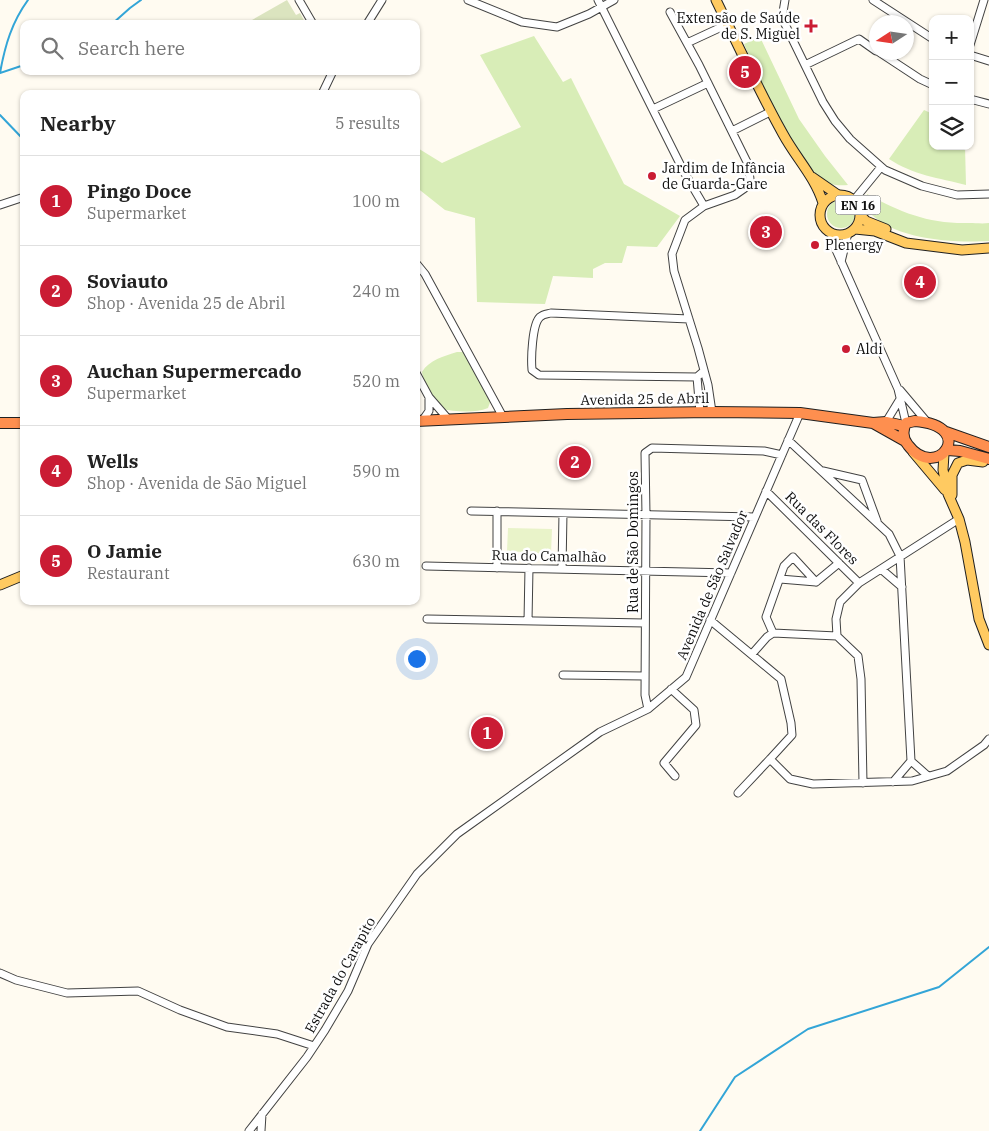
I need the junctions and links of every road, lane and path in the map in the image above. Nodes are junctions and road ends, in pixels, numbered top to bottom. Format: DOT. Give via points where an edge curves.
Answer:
graph roads {
  1 [pos="299,0"];
  2 [pos="382,0"];
  3 [pos="468,0"];
  4 [pos="614,0"];
  5 [pos="716,0"];
  6 [pos="784,0"];
  7 [pos="872,0"];
  8 [pos="984,0"];
  9 [pos="600,4"];
  10 [pos="670,12"];
  11 [pos="311,20"];
  12 [pos="370,20"];
  13 [pos="728,24"];
  14 [pos="974,32"];
  15 [pos="929,36"];
  16 [pos="687,43"];
  17 [pos="869,46"];
  18 [pos="974,56"];
  19 [pos="890,60"];
  20 [pos="989,61"];
  21 [pos="805,65"];
  22 [pos="331,75"];
  23 [pos="708,83"];
  24 [pos="929,83"];
  25 [pos="324,90"];
  26 [pos="974,100"];
  27 [pos="989,104"];
  28 [pos="653,110"];
  29 [pos="770,112"];
  30 [pos="732,131"];
  31 [pos="881,167"];
  32 [pos="812,177"];
  33 [pos="838,194"];
  34 [pos="989,194"];
  35 [pos="20,198"];
  36 [pos="854,200"];
  37 [pos="824,204"];
  38 [pos="0,205"];
  39 [pos="704,206"];
  40 [pos="860,216"];
  41 [pos="852,231"];
  42 [pos="832,233"];
  43 [pos="933,246"];
  44 [pos="989,248"];
  45 [pos="841,262"];
  46 [pos="420,268"];
  47 [pos="689,319"];
  48 [pos="704,372"];
  49 [pos="697,377"];
  50 [pos="420,380"];
  51 [pos="898,389"];
  52 [pos="429,397"];
  53 [pos="900,399"];
  54 [pos="700,412"];
  55 [pos="712,412"];
  56 [pos="800,413"];
  57 [pos="503,417"];
  58 [pos="420,420"];
  59 [pos="449,420"];
  60 [pos="1,421"];
  61 [pos="420,421"];
  62 [pos="886,422"];
  63 [pos="927,422"];
  64 [pos="20,423"];
  65 [pos="873,423"];
  66 [pos="905,424"];
  67 [pos="946,432"];
  68 [pos="788,440"];
  69 [pos="905,441"];
  70 [pos="989,447"];
  71 [pos="912,451"];
  72 [pos="946,452"];
  73 [pos="782,455"];
  74 [pos="989,460"];
  75 [pos="821,471"];
  76 [pos="766,490"];
  77 [pos="948,494"];
  78 [pos="952,503"];
  79 [pos="471,511"];
  80 [pos="497,511"];
  81 [pos="563,513"];
  82 [pos="646,514"];
  83 [pos="755,517"];
  84 [pos="959,519"];
  85 [pos="878,524"];
  86 [pos="900,556"];
  87 [pos="839,563"];
  88 [pos="426,566"];
  89 [pos="497,568"];
  90 [pos="529,568"];
  91 [pos="881,568"];
  92 [pos="562,569"];
  93 [pos="646,571"];
  94 [pos="731,573"];
  95 [pos="20,578"];
  96 [pos="780,579"];
  97 [pos="816,582"];
  98 [pos="859,583"];
  99 [pos="0,585"];
  100 [pos="902,587"];
  101 [pos="427,619"];
  102 [pos="710,620"];
  103 [pos="528,621"];
  104 [pos="645,623"];
  105 [pos="773,634"];
  106 [pos="837,636"];
  107 [pos="989,645"];
  108 [pos="752,654"];
  109 [pos="563,675"];
  110 [pos="645,676"];
  111 [pos="671,689"];
  112 [pos="648,708"];
  113 [pos="989,739"];
  114 [pos="770,759"];
  115 [pos="911,761"];
  116 [pos="675,776"];
  117 [pos="928,776"];
  118 [pos="893,782"];
  119 [pos="863,783"];
  120 [pos="738,793"];
  121 [pos="457,834"];
  122 [pos="0,973"];
  123 [pos="314,1046"];
  124 [pos="262,1113"];
  125 [pos="248,1131"];
  126 [pos="261,1131"];
  1 -- 11 [label="street"];
  2 -- 12 [label="street"];
  3 -- 9 [label="street" via="522,22 557,28"];
  4 -- 9 [label="street"];
  5 -- 13 [label="main road, EN 16"];
  6 -- 21 [label="street" via="782,18"];
  7 -- 15 [label="street"];
  8 -- 14 [label="street"];
  9 -- 28 [label="street"];
  10 -- 16 [label="street"];
  13 -- 16 [label="street"];
  13 -- 29 [label="main road, EN 16"];
  16 -- 23 [label="street"];
  17 -- 21 [label="street" via="859,39"];
  18 -- 20 [label="street"];
  19 -- 24 [label="street"];
  21 -- 31 [label="street" via="835,121"];
  22 -- 25 [label="street"];
  23 -- 28 [label="street"];
  23 -- 30 [label="street"];
  26 -- 27 [label="street"];
  28 -- 39 [label="street"];
  29 -- 30 [label="street"];
  29 -- 32 [label="main road, EN 16" via="792,152"];
  30 -- 39 [label="street" via="748,164 750,179 745,188 735,195"];
  31 -- 34 [label="street" via="922,186 957,195"];
  31 -- 36 [label="street"];
  32 -- 33 [label="main road, EN 16"];
  32 -- 37 [label="main road, EN 16"];
  33 -- 36 [label="main road, EN 16"];
  33 -- 37 [label="main road, EN 16"];
  35 -- 38 [label="street"];
  36 -- 40 [label="main road, EN 16"];
  37 -- 42 [label="main road, EN 16" via="820,218"];
  39 -- 47 [label="street" via="685,220 672,254"];
  40 -- 41 [label="main road, EN 16"];
  40 -- 43 [label="main road, EN 16"];
  41 -- 42 [label="main road, EN 16" via="843,235"];
  41 -- 43 [label="main road, EN 16" via="875,231 906,243"];
  41 -- 45 [label="street"];
  42 -- 45 [label="street"];
  43 -- 44 [label="main road, EN 16" via="962,250"];
  45 -- 51 [label="street"];
  46 -- 57 [label="street"];
  47 -- 48 [label="street"];
  47 -- 49 [label="street" via="541,315 536,321 532,370 539,375"];
  48 -- 49 [label="street"];
  48 -- 55 [label="street"];
  49 -- 54 [label="street"];
  50 -- 52 [label="street"];
  51 -- 53 [label="street"];
  51 -- 63 [label="street"];
  52 -- 58 [label="street" via="429,411"];
  52 -- 59 [label="street"];
  53 -- 62 [label="street"];
  53 -- 66 [label="street"];
  54 -- 55 [label="highway, Avenida 25 de Abril"];
  54 -- 57 [label="highway, Avenida 25 de Abril"];
  55 -- 56 [label="highway, Avenida 25 de Abril"];
  56 -- 65 [label="highway, Avenida 25 de Abril"];
  56 -- 68 [label="street, Avenida de São Salvador"];
  57 -- 59 [label="highway, Avenida 25 de Abril"];
  59 -- 61 [label="highway, Avenida 25 de Abril"];
  60 -- 64 [label="highway"];
  62 -- 65 [label="highway, Avenida 25 de Abril"];
  62 -- 66 [label="highway, Avenida 25 de Abril"];
  63 -- 66 [label="highway"];
  63 -- 67 [label="highway"];
  65 -- 69 [label="highway, Avenida 25 de Abril"];
  66 -- 69 [label="highway"];
  67 -- 70 [label="highway"];
  67 -- 72 [label="highway" via="949,440"];
  68 -- 73 [label="street, Avenida de São Salvador"];
  68 -- 75 [label="street"];
  69 -- 71 [label="highway"];
  71 -- 72 [label="highway" via="924,458 934,458"];
  71 -- 77 [label="main road"];
  72 -- 74 [label="highway" via="960,451"];
  72 -- 77 [label="main road" via="942,470"];
  73 -- 76 [label="street, Avenida de São Salvador"];
  73 -- 82 [label="street, Rua de São Domingos" via="764,451 652,448 645,453"];
  74 -- 78 [label="main road" via="958,463 952,475"];
  75 -- 85 [label="street"];
  75 -- 85 [label="street" via="862,480"];
  76 -- 83 [label="street, Avenida de São Salvador"];
  76 -- 87 [label="street, Rua das Flores"];
  77 -- 78 [label="main road"];
  78 -- 84 [label="main road"];
  79 -- 80 [label="street"];
  80 -- 81 [label="street"];
  80 -- 89 [label="street"];
  81 -- 82 [label="street"];
  81 -- 92 [label="street"];
  82 -- 83 [label="street"];
  82 -- 93 [label="street, Rua de São Domingos"];
  83 -- 94 [label="street, Avenida de São Salvador"];
  84 -- 86 [label="street"];
  84 -- 107 [label="main road" via="979,619"];
  85 -- 86 [label="street" via="889,534"];
  86 -- 91 [label="street"];
  86 -- 100 [label="street"];
  87 -- 97 [label="street"];
  87 -- 98 [label="street, Rua das Flores"];
  88 -- 89 [label="street, Rua do Camalhão"];
  89 -- 90 [label="street, Rua do Camalhão"];
  90 -- 92 [label="street, Rua do Camalhão"];
  90 -- 103 [label="street"];
  91 -- 98 [label="street"];
  91 -- 100 [label="street"];
  92 -- 93 [label="street, Rua do Camalhão"];
  93 -- 94 [label="street, Rua do Camalhão"];
  93 -- 104 [label="street, Rua de São Domingos"];
  94 -- 102 [label="street, Avenida de São Salvador"];
  95 -- 99 [label="main road"];
  96 -- 97 [label="street"];
  96 -- 97 [label="street" via="784,566 793,557"];
  96 -- 105 [label="street" via="766,617"];
  98 -- 106 [label="street" via="840,602"];
  100 -- 115 [label="street"];
  101 -- 103 [label="street"];
  102 -- 108 [label="street"];
  102 -- 111 [label="street, Avenida de São Salvador" via="686,677"];
  103 -- 104 [label="street"];
  104 -- 110 [label="street, Rua de São Domingos"];
  105 -- 106 [label="street"];
  105 -- 108 [label="street"];
  106 -- 119 [label="street" via="858,656"];
  108 -- 114 [label="street" via="781,679 791,723 792,735"];
  109 -- 110 [label="street"];
  110 -- 112 [label="street, Rua de São Domingos" via="644,696"];
  111 -- 112 [label="street, Avenida de São Salvador"];
  111 -- 116 [label="street" via="694,710 696,725 664,763"];
  112 -- 121 [label="street, Avenida de São Salvador" via="600,732"];
  113 -- 117 [label="street" via="947,771"];
  114 -- 119 [label="street" via="790,779 813,784"];
  114 -- 120 [label="street"];
  115 -- 117 [label="street"];
  115 -- 118 [label="street"];
  117 -- 118 [label="street"];
  118 -- 119 [label="street"];
  121 -- 123 [label="street, Estrada do Carapito" via="417,874 368,944 348,991"];
  122 -- 123 [label="street" via="68,993 138,991 227,1027 277,1034"];
  123 -- 124 [label="street, Estrada do Carapito"];
  124 -- 125 [label="street, Estrada do Carapito"];
  124 -- 126 [label="street"];
}
